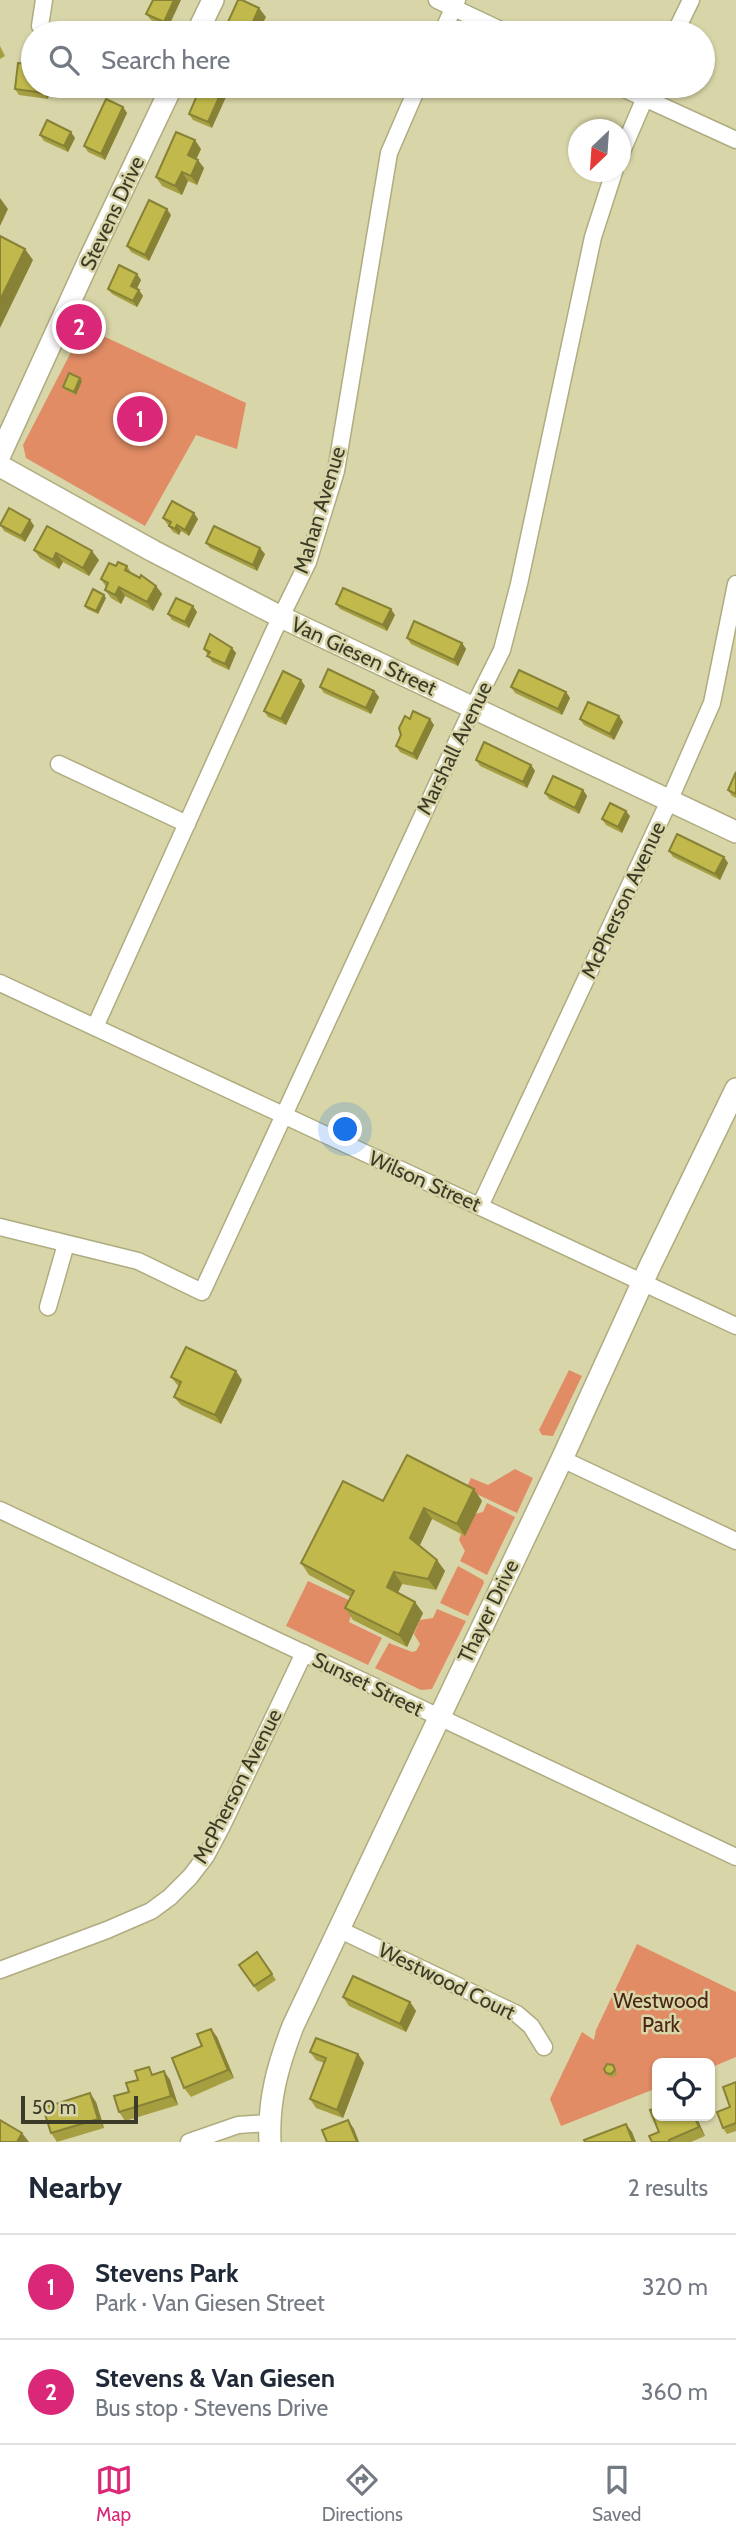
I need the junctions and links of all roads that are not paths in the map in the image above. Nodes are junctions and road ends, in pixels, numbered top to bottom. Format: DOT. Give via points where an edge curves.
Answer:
graph roads {
  1 [pos="44,0"];
  2 [pos="213,0"];
  3 [pos="437,0"];
  4 [pos="691,0"];
  5 [pos="455,4"];
  6 [pos="41,21"];
  7 [pos="203,21"];
  8 [pos="447,21"];
  9 [pos="485,21"];
  10 [pos="681,21"];
  11 [pos="166,98"];
  12 [pos="413,98"];
  13 [pos="645,98"];
  14 [pos="659,98"];
  15 [pos="631,132"];
  16 [pos="736,140"];
  17 [pos="611,182"];
  18 [pos="0,455"];
  19 [pos="0,466"];
  20 [pos="736,584"];
  21 [pos="281,617"];
  22 [pos="473,707"];
  23 [pos="59,764"];
  24 [pos="670,799"];
  25 [pos="187,824"];
  26 [pos="736,832"];
  27 [pos="0,983"];
  28 [pos="95,1027"];
  29 [pos="736,1089"];
  30 [pos="282,1116"];
  31 [pos="480,1206"];
  32 [pos="0,1227"];
  33 [pos="66,1244"];
  34 [pos="643,1282"];
  35 [pos="48,1307"];
  36 [pos="736,1326"];
  37 [pos="562,1459"];
  38 [pos="0,1510"];
  39 [pos="736,1541"];
  40 [pos="304,1653"];
  41 [pos="438,1717"];
  42 [pos="736,1857"];
  43 [pos="338,1929"];
  44 [pos="0,1970"];
  45 [pos="544,2047"];
  46 [pos="270,2132"];
  47 [pos="189,2142"];
  1 -- 6 [label="street"];
  2 -- 7 [label="main road"];
  3 -- 5 [label="street"];
  4 -- 10 [label="street"];
  5 -- 8 [label="street"];
  5 -- 9 [label="street"];
  11 -- 18 [label="main road, Stevens Drive"];
  12 -- 21 [label="street, Mahan Avenue" via="389,152 336,471 308,562"];
  13 -- 15 [label="street"];
  14 -- 16 [label="street"];
  17 -- 22 [label="street, Marshall Avenue" via="593,237 502,650"];
  19 -- 21 [label="main road, Van Giesen Street"];
  20 -- 24 [label="street, McPherson Avenue" via="712,703"];
  21 -- 22 [label="main road, Van Giesen Street"];
  21 -- 25 [label="street, Mahan Avenue"];
  22 -- 24 [label="main road, Van Giesen Street"];
  22 -- 30 [label="street, Marshall Avenue"];
  23 -- 25 [label="street"];
  24 -- 26 [label="main road, Van Giesen Street"];
  24 -- 31 [label="street, McPherson Avenue"];
  25 -- 28 [label="street, Mahan Avenue"];
  27 -- 28 [label="street, Wilson Street"];
  28 -- 30 [label="street, Wilson Street"];
  29 -- 34 [label="main road, Thayer Drive"];
  30 -- 31 [label="street, Wilson Street"];
  30 -- 33 [label="street, Marshall Avenue" via="202,1292 138,1261"];
  31 -- 34 [label="street, Wilson Street"];
  32 -- 33 [label="street"];
  33 -- 35 [label="street"];
  34 -- 36 [label="street, Wilson Street"];
  34 -- 37 [label="main road, Thayer Drive"];
  37 -- 39 [label="street"];
  37 -- 41 [label="main road, Thayer Drive"];
  38 -- 40 [label="street, Sunset Street"];
  40 -- 41 [label="street, Sunset Street"];
  40 -- 44 [label="street, McPherson Avenue" via="222,1826 205,1856 170,1898 107,1930"];
  41 -- 42 [label="street, Sunset Street"];
  41 -- 43 [label="main road, Thayer Drive"];
  43 -- 45 [label="street, Westwood Court" via="517,2014"];
  43 -- 46 [label="main road, Thayer Drive" via="280,2060"];
  46 -- 47 [label="street" via="239,2125"];
}
